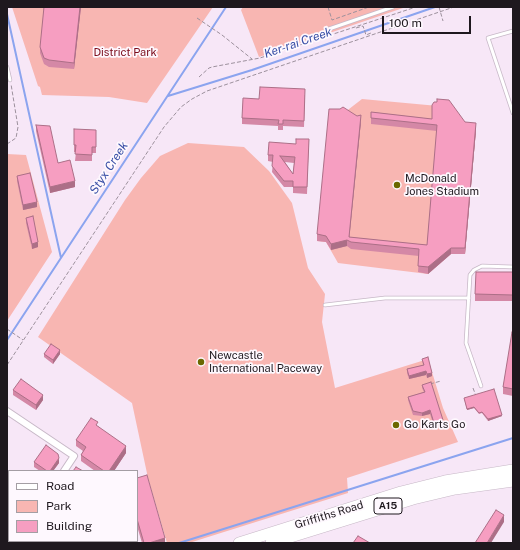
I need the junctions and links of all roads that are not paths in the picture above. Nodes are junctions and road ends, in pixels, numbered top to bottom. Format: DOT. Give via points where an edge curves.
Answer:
graph roads {
  1 [pos="393,7"];
  2 [pos="326,30"];
  3 [pos="513,31"];
  4 [pos="7,67"];
  5 [pos="10,80"];
  6 [pos="513,113"];
  7 [pos="513,267"];
  8 [pos="469,298"];
  9 [pos="325,305"];
  10 [pos="481,386"];
  11 [pos="7,411"];
  12 [pos="65,470"];
  13 [pos="513,470"];
  14 [pos="513,481"];
  15 [pos="347,514"];
  16 [pos="239,543"];
  17 [pos="271,543"];
  1 -- 2 [label="lane"];
  3 -- 6 [label="lane" via="488,38"];
  4 -- 5 [label="lane"];
  7 -- 8 [label="lane" via="482,266 474,270 470,275"];
  8 -- 9 [label="lane" via="385,298"];
  8 -- 10 [label="lane" via="466,343"];
  11 -- 12 [label="street" via="74,456"];
  13 -- 15 [label="highway, Griffiths Road / A15" via="445,481 401,492"];
  14 -- 15 [label="highway, Griffiths Road / A15" via="455,489"];
  15 -- 16 [label="highway, Griffiths Road / A15"];
  15 -- 17 [label="highway, Griffiths Road / A15"];
}
